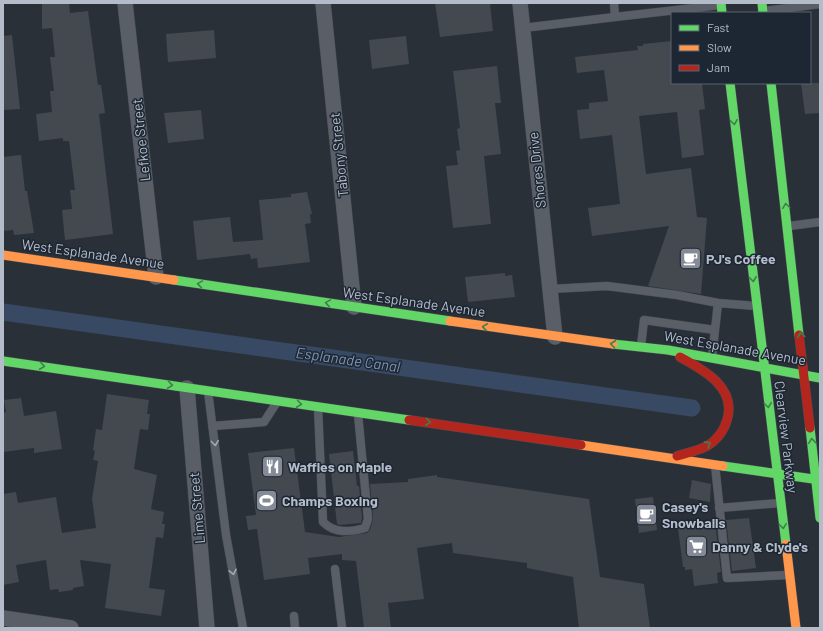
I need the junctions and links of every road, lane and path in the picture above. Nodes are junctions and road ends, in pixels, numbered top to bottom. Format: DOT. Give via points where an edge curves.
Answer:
graph roads {
  1 [pos="125,3"];
  2 [pos="323,3"];
  3 [pos="520,3"];
  4 [pos="614,3"];
  5 [pos="820,4"];
  6 [pos="721,7"];
  7 [pos="763,9"];
  8 [pos="615,16"];
  9 [pos="523,28"];
  10 [pos="730,84"];
  11 [pos="771,84"];
  12 [pos="820,222"];
  13 [pos="788,226"];
  14 [pos="3,255"];
  15 [pos="156,277"];
  16 [pos="550,289"];
  17 [pos="718,303"];
  18 [pos="756,306"];
  19 [pos="354,308"];
  20 [pos="715,330"];
  21 [pos="555,337"];
  22 [pos="641,347"];
  23 [pos="668,350"];
  24 [pos="711,358"];
  25 [pos="3,361"];
  26 [pos="763,366"];
  27 [pos="805,374"];
  28 [pos="820,378"];
  29 [pos="187,388"];
  30 [pos="208,391"];
  31 [pos="277,401"];
  32 [pos="318,406"];
  33 [pos="358,412"];
  34 [pos="213,426"];
  35 [pos="672,458"];
  36 [pos="715,464"];
  37 [pos="777,474"];
  38 [pos="818,480"];
  39 [pos="780,503"];
  40 [pos="720,508"];
  41 [pos="820,518"];
  42 [pos="334,569"];
  43 [pos="789,575"];
  44 [pos="294,616"];
  45 [pos="3,618"];
  46 [pos="71,628"];
  47 [pos="207,628"];
  48 [pos="243,628"];
  49 [pos="295,628"];
  50 [pos="342,628"];
  51 [pos="796,628"];
  1 -- 15 [label="street, Lefkoe Street"];
  2 -- 19 [label="street, Tabony Street"];
  3 -- 9 [label="street, Shores Drive"];
  4 -- 8 [label="lane"];
  5 -- 7 [label="lane"];
  6 -- 8 [label="lane"];
  8 -- 9 [label="lane"];
  9 -- 16 [label="street, Shores Drive"];
  10 -- 18 [label="main road, Clearview Parkway, one-way"];
  13 -- 11 [label="main road, Clearview Parkway, one-way"];
  12 -- 13 [label="lane"];
  27 -- 13 [label="main road, Clearview Parkway, one-way"];
  14 -- 15 [label="main road, West Esplanade Avenue"];
  19 -- 15 [label="main road, West Esplanade Avenue, one-way"];
  16 -- 17 [label="lane" via="607,286"];
  16 -- 21 [label="street, Shores Drive"];
  17 -- 18 [label="lane"];
  17 -- 20 [label="lane"];
  18 -- 26 [label="main road, Clearview Parkway"];
  21 -- 19 [label="main road, West Esplanade Avenue, one-way"];
  20 -- 22 [label="lane" via="644,320"];
  20 -- 24 [label="lane"];
  22 -- 21 [label="main road, West Esplanade Avenue, one-way"];
  22 -- 23 [label="main road, West Esplanade Avenue"];
  23 -- 24 [label="main road, West Esplanade Avenue"];
  35 -- 23 [label="main road, one-way" via="708,446 721,434 730,418 729,398 719,382"];
  24 -- 26 [label="main road, West Esplanade Avenue"];
  25 -- 29 [label="main road, one-way"];
  26 -- 27 [label="main road, West Esplanade Avenue"];
  26 -- 37 [label="main road, Clearview Parkway, one-way"];
  27 -- 28 [label="main road, West Esplanade Avenue"];
  38 -- 27 [label="main road, Clearview Parkway, one-way"];
  29 -- 30 [label="main road"];
  29 -- 47 [label="street, Lime Street"];
  30 -- 31 [label="main road"];
  30 -- 34 [label="lane"];
  31 -- 32 [label="main road, one-way"];
  31 -- 34 [label="lane" via="264,422"];
  32 -- 33 [label="main road"];
  32 -- 33 [label="lane" via="323,522 339,531 352,532 365,528 368,519"];
  33 -- 35 [label="main road, one-way"];
  34 -- 48 [label="lane, one-way" via="226,535"];
  35 -- 36 [label="main road"];
  36 -- 37 [label="main road"];
  36 -- 40 [label="lane"];
  37 -- 38 [label="main road"];
  37 -- 39 [label="main road, Clearview Parkway"];
  38 -- 41 [label="main road, Clearview Parkway"];
  39 -- 40 [label="lane"];
  39 -- 43 [label="main road, Clearview Parkway, one-way"];
  40 -- 43 [label="lane" via="727,578"];
  42 -- 50 [label="lane"];
  43 -- 51 [label="main road, Clearview Parkway"];
  44 -- 49 [label="lane"];
  45 -- 46 [label="street"];
}
